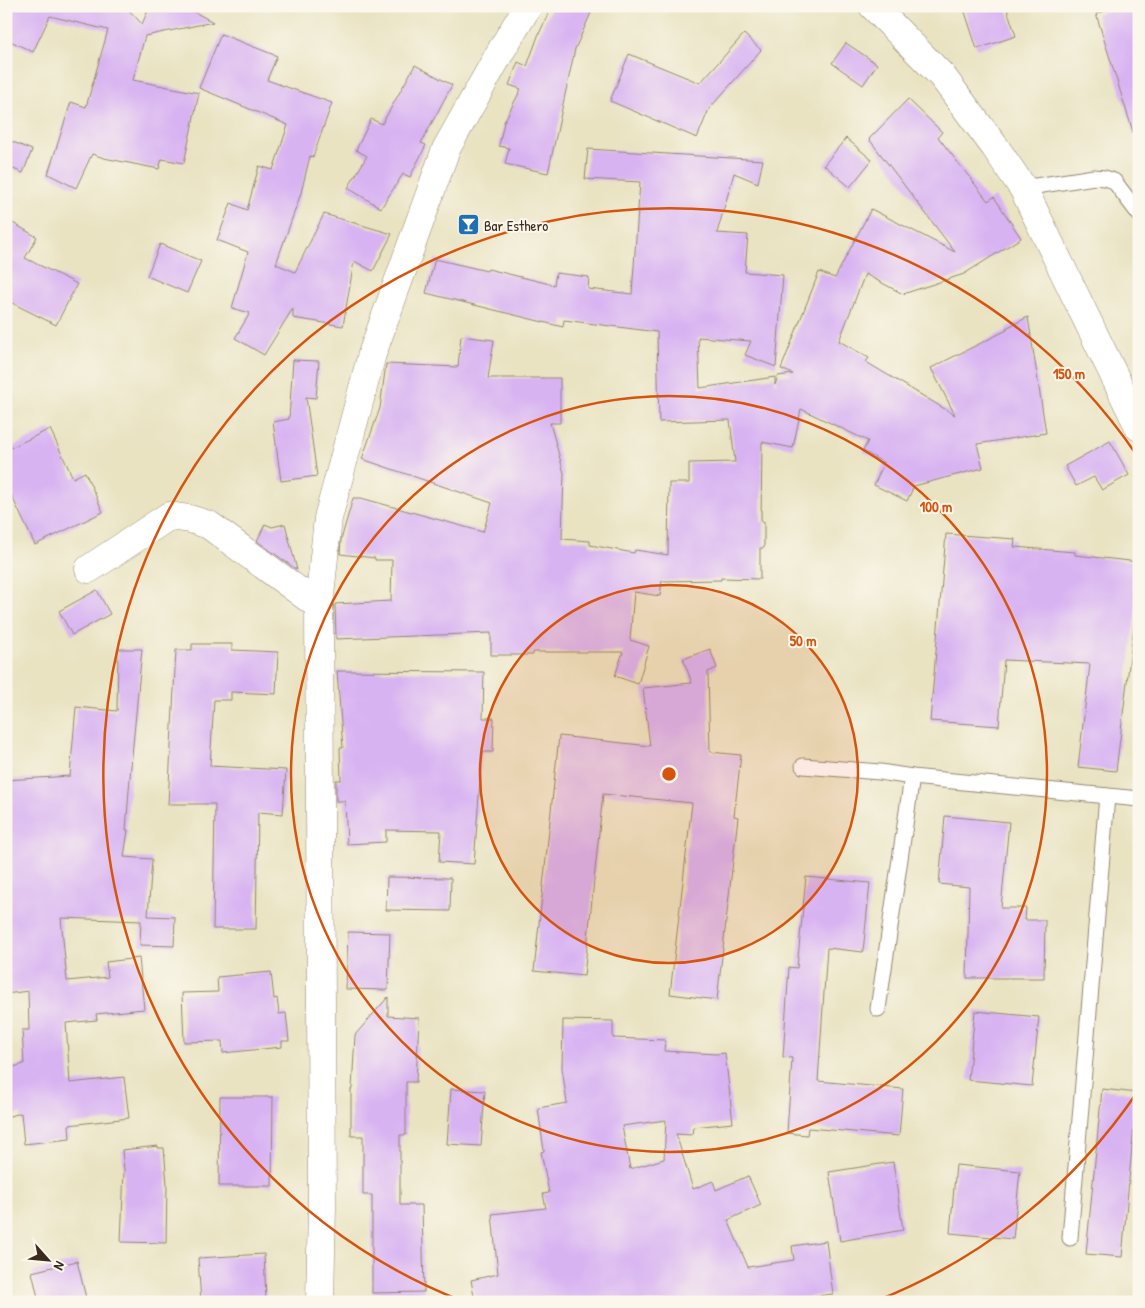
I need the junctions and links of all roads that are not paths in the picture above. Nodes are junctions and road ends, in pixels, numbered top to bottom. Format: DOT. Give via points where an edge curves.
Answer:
graph roads {
  1 [pos="528,6"];
  2 [pos="873,6"];
  3 [pos="1023,188"];
  4 [pos="1139,214"];
  5 [pos="1139,427"];
  6 [pos="89,569"];
  7 [pos="319,606"];
  8 [pos="803,766"];
  9 [pos="912,777"];
  10 [pos="1108,796"];
  11 [pos="1139,799"];
  12 [pos="878,1009"];
  13 [pos="1070,1238"];
  14 [pos="320,1302"];
  1 -- 7 [label="street" via="446,149 372,354 328,518"];
  2 -- 3 [label="street" via="942,76"];
  3 -- 4 [label="lane" via="1104,178 1114,181"];
  3 -- 5 [label="street"];
  6 -- 7 [label="street" via="169,516 190,519 209,525"];
  7 -- 14 [label="street"];
  8 -- 9 [label="lane"];
  9 -- 10 [label="lane"];
  9 -- 12 [label="lane"];
  10 -- 11 [label="lane"];
  10 -- 13 [label="lane"];
}
